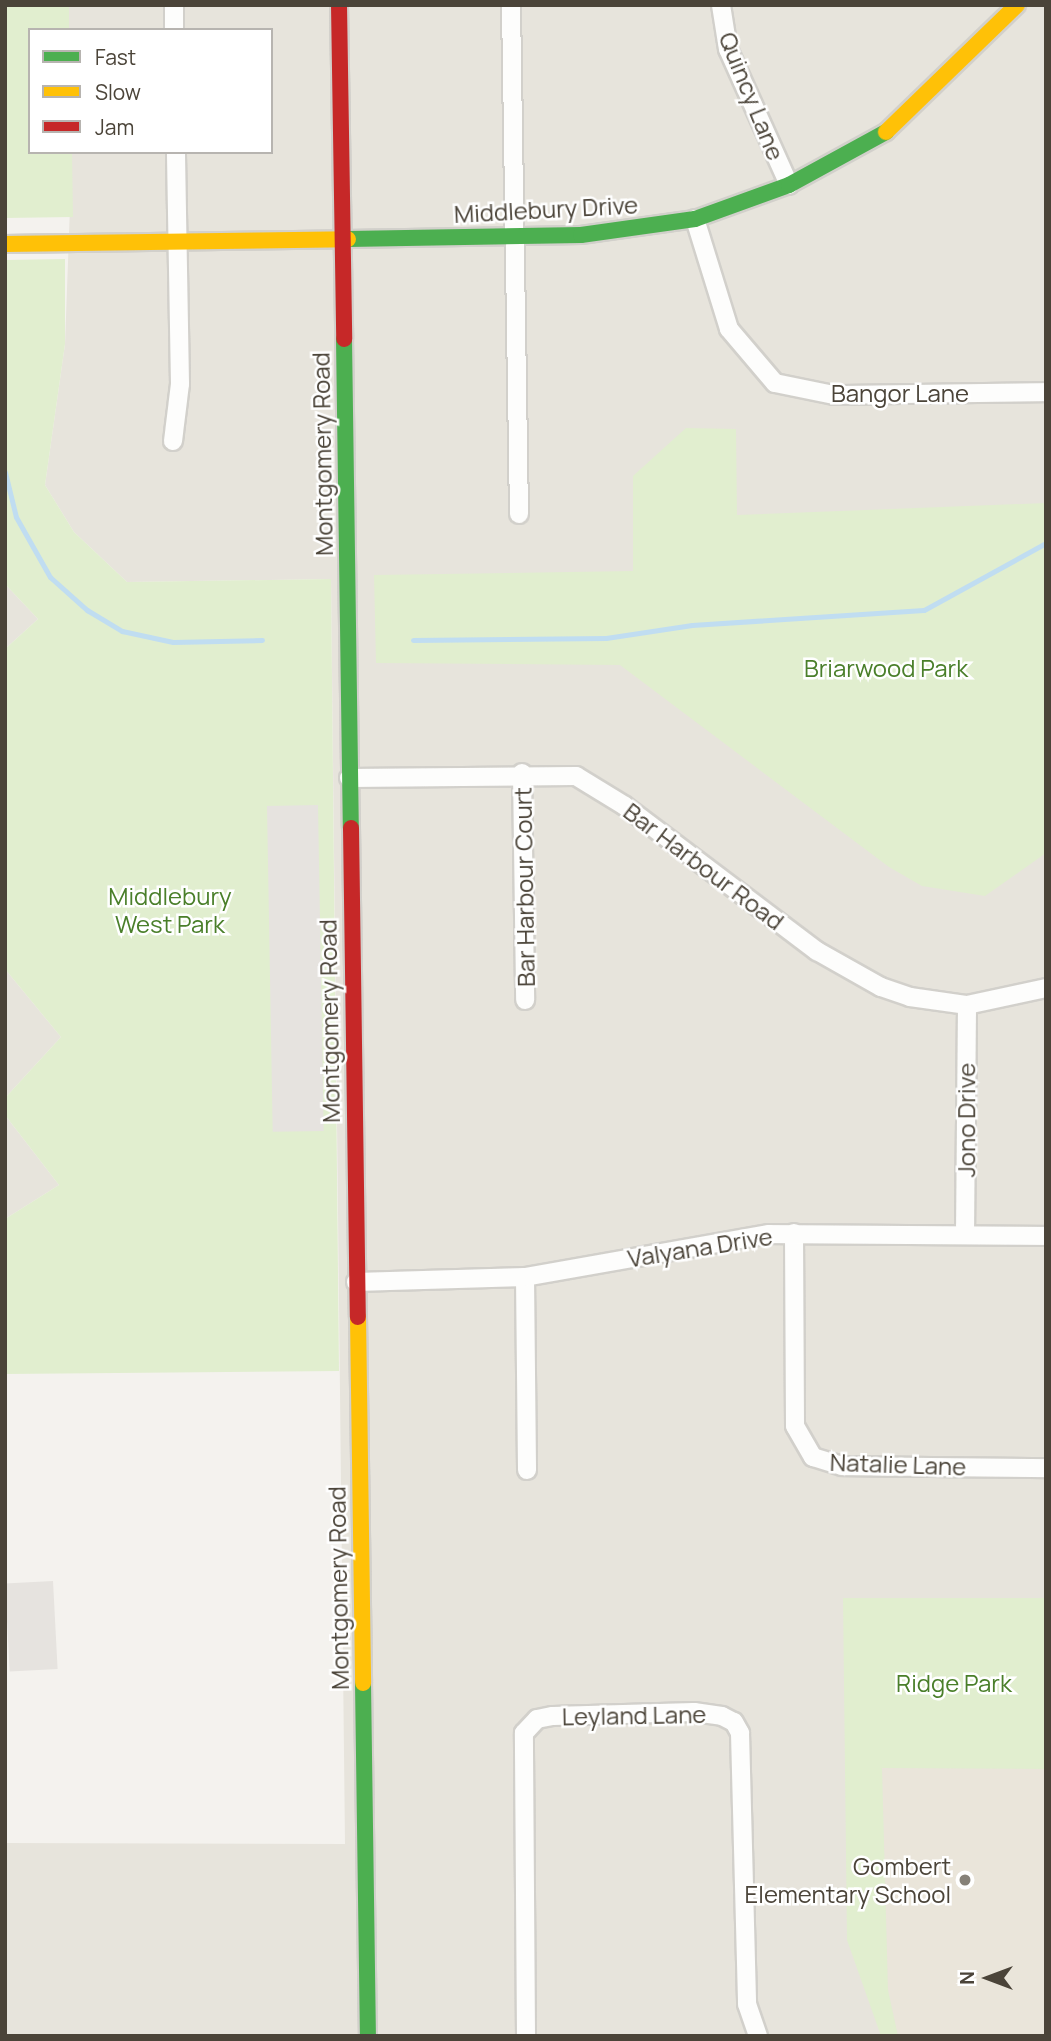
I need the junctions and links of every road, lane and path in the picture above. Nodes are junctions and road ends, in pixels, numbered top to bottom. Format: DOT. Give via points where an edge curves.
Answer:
graph roads {
  1 [pos="174,5"];
  2 [pos="339,5"];
  3 [pos="511,5"];
  4 [pos="721,5"];
  5 [pos="1017,5"];
  6 [pos="174,28"];
  7 [pos="176,154"];
  8 [pos="789,185"];
  9 [pos="695,219"];
  10 [pos="515,236"];
  11 [pos="342,239"];
  12 [pos="178,241"];
  13 [pos="5,244"];
  14 [pos="1046,392"];
  15 [pos="173,441"];
  16 [pos="519,514"];
  17 [pos="522,773"];
  18 [pos="349,778"];
  19 [pos="1046,988"];
  20 [pos="525,1000"];
  21 [pos="967,1005"];
  22 [pos="794,1233"];
  23 [pos="965,1235"];
  24 [pos="1046,1236"];
  25 [pos="525,1278"];
  26 [pos="356,1282"];
  27 [pos="1046,1468"];
  28 [pos="527,1470"];
  29 [pos="368,2036"];
  30 [pos="526,2036"];
  31 [pos="758,2036"];
  1 -- 6 [label="street"];
  2 -- 11 [label="street, Montgomery Road"];
  3 -- 10 [label="street"];
  4 -- 8 [label="street, Quincy Lane" via="728,49"];
  5 -- 8 [label="street, Middlebury Drive" via="892,128"];
  7 -- 12 [label="street"];
  8 -- 9 [label="street, Middlebury Drive"];
  9 -- 10 [label="street, Middlebury Drive" via="581,235"];
  9 -- 14 [label="street, Bangor Lane" via="729,329 775,383 834,395"];
  10 -- 11 [label="street, Middlebury Drive"];
  10 -- 16 [label="street"];
  11 -- 12 [label="street, Middlebury Drive"];
  11 -- 18 [label="street, Montgomery Road"];
  12 -- 13 [label="street, Middlebury Drive"];
  12 -- 15 [label="street" via="180,384"];
  17 -- 18 [label="street, Bar Harbour Road"];
  17 -- 20 [label="street, Bar Harbour Court"];
  17 -- 21 [label="street, Bar Harbour Road" via="564,773 590,782 852,972 910,997"];
  18 -- 26 [label="street, Montgomery Road"];
  19 -- 21 [label="street, Bar Harbour Road"];
  21 -- 23 [label="street, Jono Drive"];
  22 -- 23 [label="street, Valyana Drive"];
  22 -- 25 [label="street, Valyana Drive" via="751,1236"];
  22 -- 27 [label="street, Natalie Lane" via="795,1426 813,1457 842,1466"];
  23 -- 24 [label="street, Valyana Drive"];
  25 -- 26 [label="street, Valyana Drive"];
  25 -- 28 [label="street"];
  26 -- 29 [label="street, Montgomery Road"];
  30 -- 31 [label="street, Leyland Lane" via="524,1732 537,1719 552,1716 694,1712 722,1716 734,1722 740,1733 747,2004"];
}
